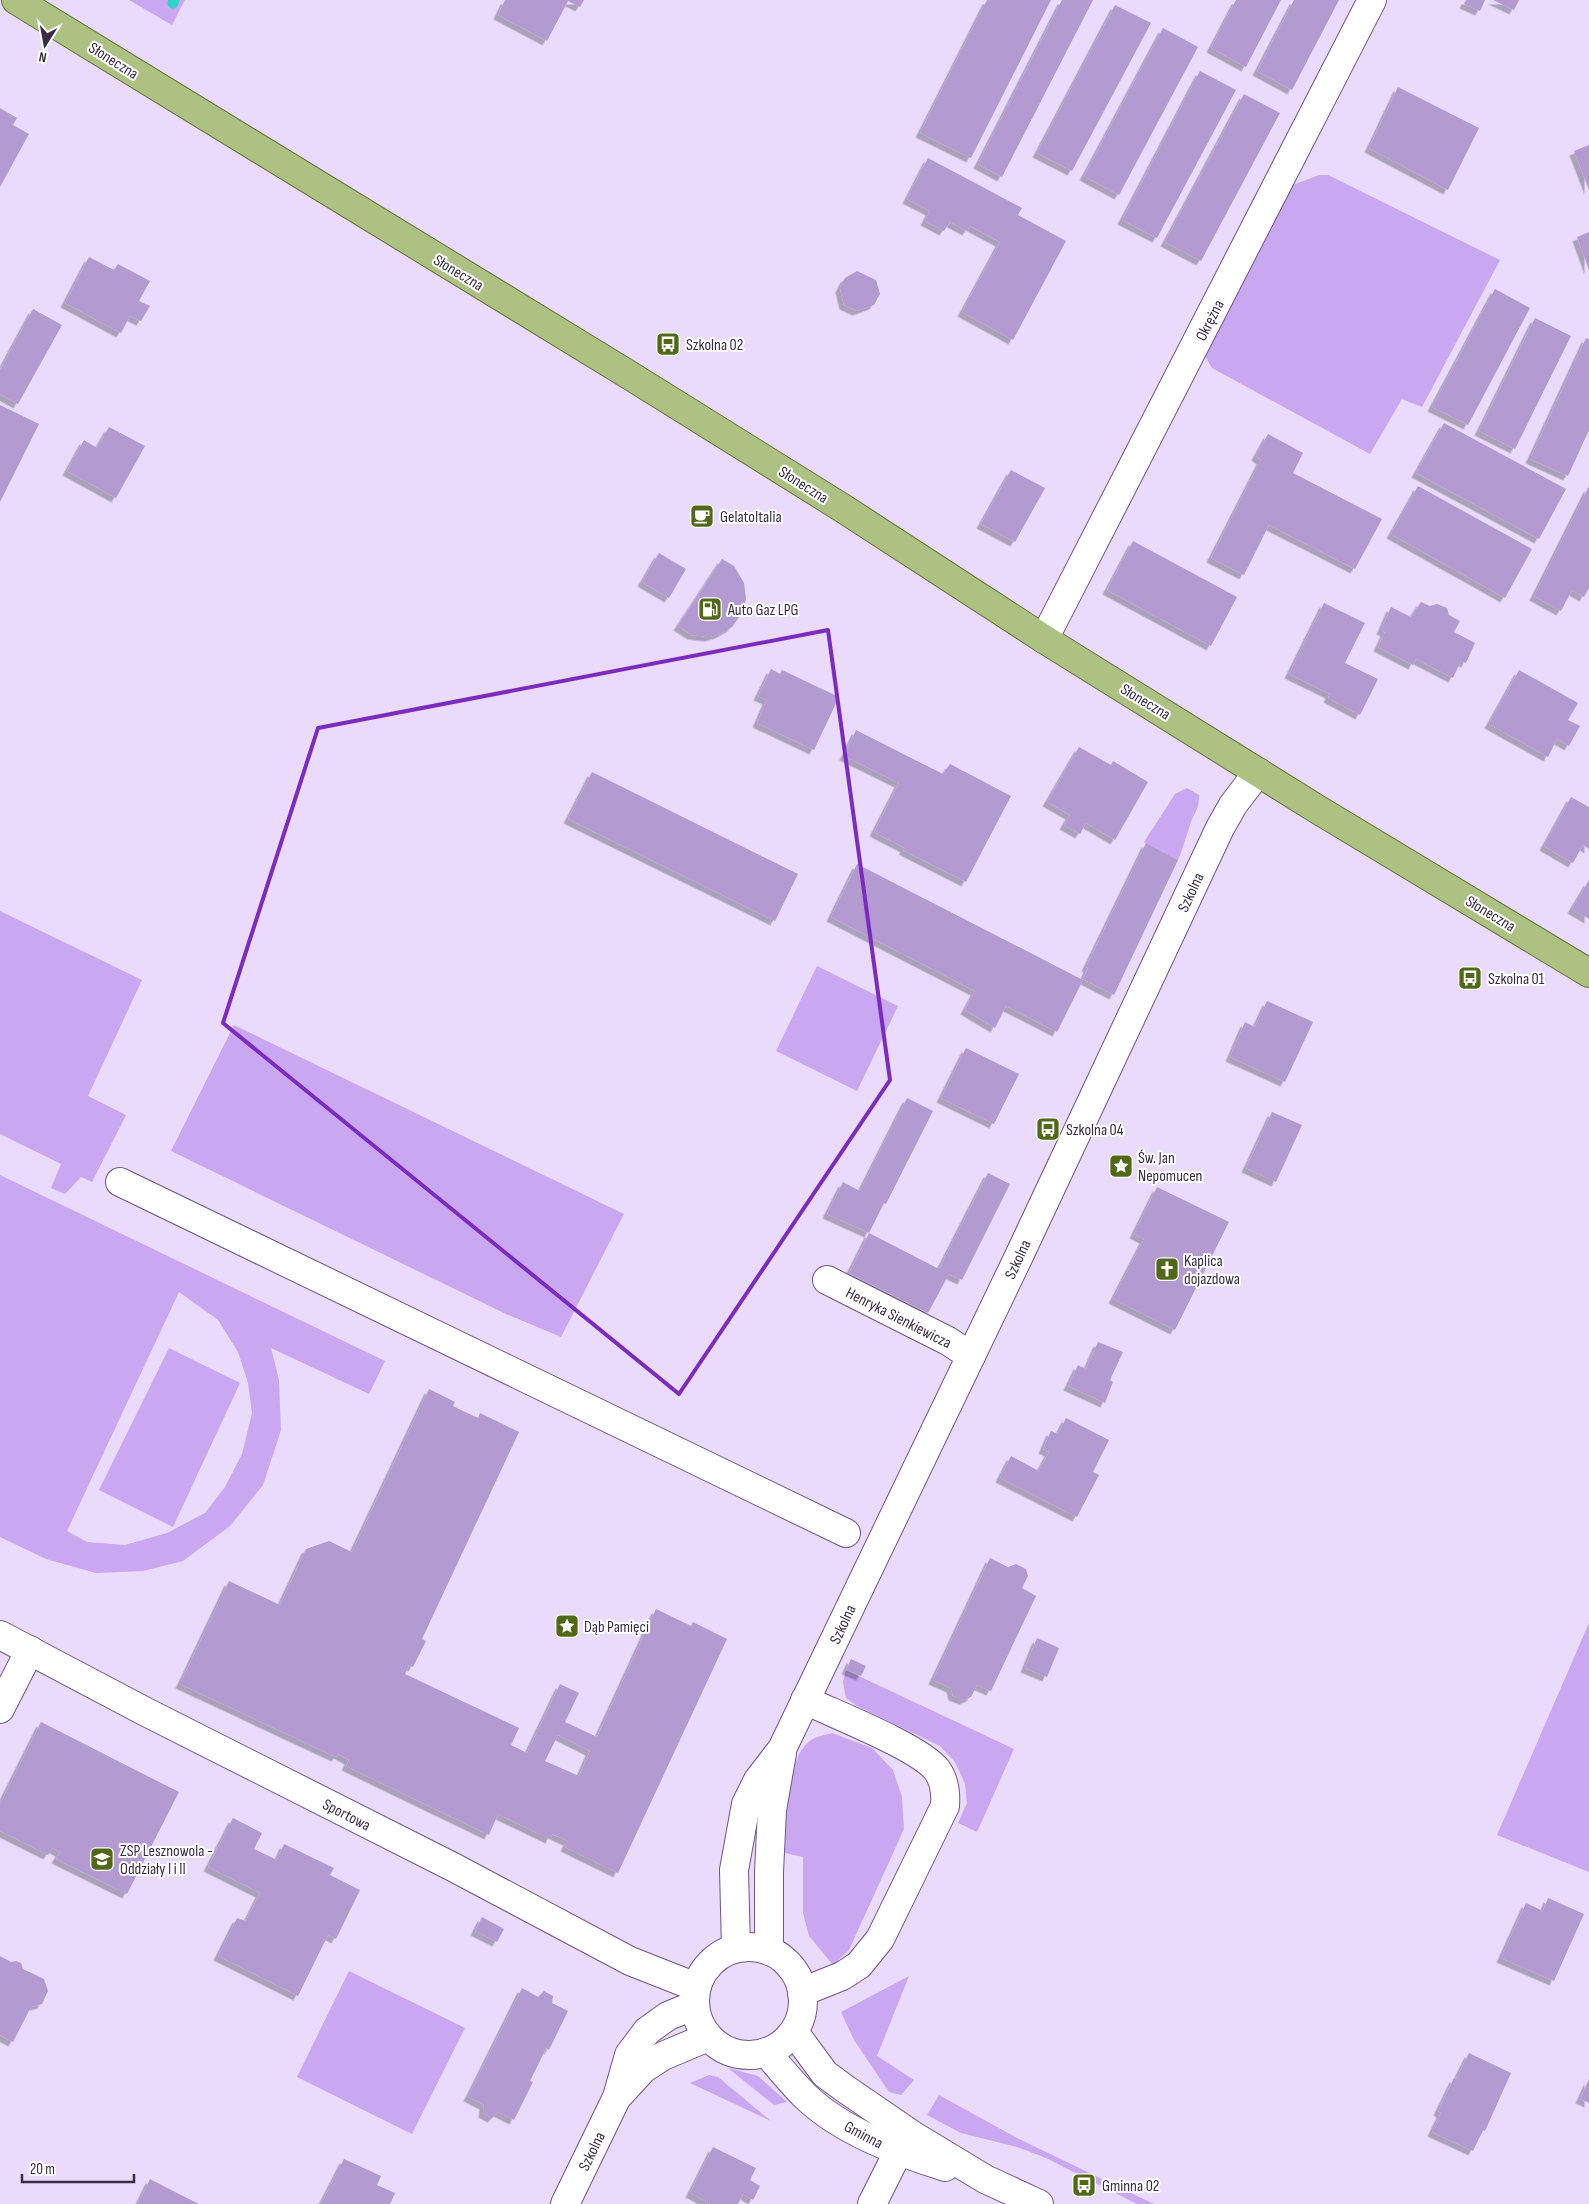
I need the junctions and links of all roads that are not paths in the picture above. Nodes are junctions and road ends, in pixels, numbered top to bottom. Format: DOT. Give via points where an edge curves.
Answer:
graph roads {
  1 [pos="16,0"];
  2 [pos="1372,0"];
  3 [pos="1044,639"];
  4 [pos="1258,772"];
  5 [pos="1589,973"];
  6 [pos="120,1182"];
  7 [pos="827,1280"];
  8 [pos="971,1356"];
  9 [pos="846,1533"];
  10 [pos="0,1635"];
  11 [pos="30,1650"];
  12 [pos="805,1700"];
  13 [pos="0,1709"];
  14 [pos="782,1749"];
  15 [pos="736,1948"];
  16 [pos="769,1951"];
  17 [pos="802,1992"];
  18 [pos="696,1996"];
  19 [pos="794,2032"];
  20 [pos="708,2037"];
  21 [pos="766,2052"];
  22 [pos="617,2097"];
  23 [pos="898,2152"];
  24 [pos="985,2179"];
  25 [pos="564,2204"];
  26 [pos="872,2204"];
  27 [pos="1039,2204"];
  1 -- 3 [label="main road, Słoneczna" via="666,397"];
  2 -- 3 [label="street, Okrężna"];
  3 -- 4 [label="main road, Słoneczna"];
  4 -- 5 [label="main road, Słoneczna"];
  4 -- 8 [label="street, Szkolna" via="1220,828"];
  6 -- 9 [label="street"];
  7 -- 8 [label="street, Henryka Sienkiewicza" via="948,1341"];
  8 -- 12 [label="street, Szkolna"];
  10 -- 11 [label="street, Sportowa"];
  11 -- 13 [label="street"];
  11 -- 18 [label="street, Sportowa"];
  12 -- 14 [label="street, Szkolna"];
  12 -- 17 [label="street" via="914,1752 936,1770 946,1788 945,1806 880,1939 859,1964 842,1976"];
  14 -- 15 [label="street, Szkolna" via="758,1780 746,1804 734,1870"];
  14 -- 16 [label="street, Szkolna" via="772,1810"];
  15 -- 16 [label="street"];
  15 -- 18 [label="street" via="715,1958 703,1972"];
  16 -- 17 [label="street" via="792,1967"];
  17 -- 19 [label="street" via="802,2012"];
  18 -- 20 [label="street" via="698,2021"];
  18 -- 22 [label="street, Szkolna" via="647,2031 629,2055"];
  19 -- 21 [label="street"];
  19 -- 24 [label="street, Gminna" via="825,2074 914,2136"];
  20 -- 21 [label="street" via="730,2052 746,2055"];
  20 -- 22 [label="street, Szkolna" via="663,2056 643,2069"];
  21 -- 23 [label="street, Gminna" via="805,2096 830,2116"];
  22 -- 25 [label="street, Szkolna"];
  23 -- 24 [label="street, Gminna"];
  23 -- 26 [label="street"];
  24 -- 27 [label="street, Gminna"];
}
